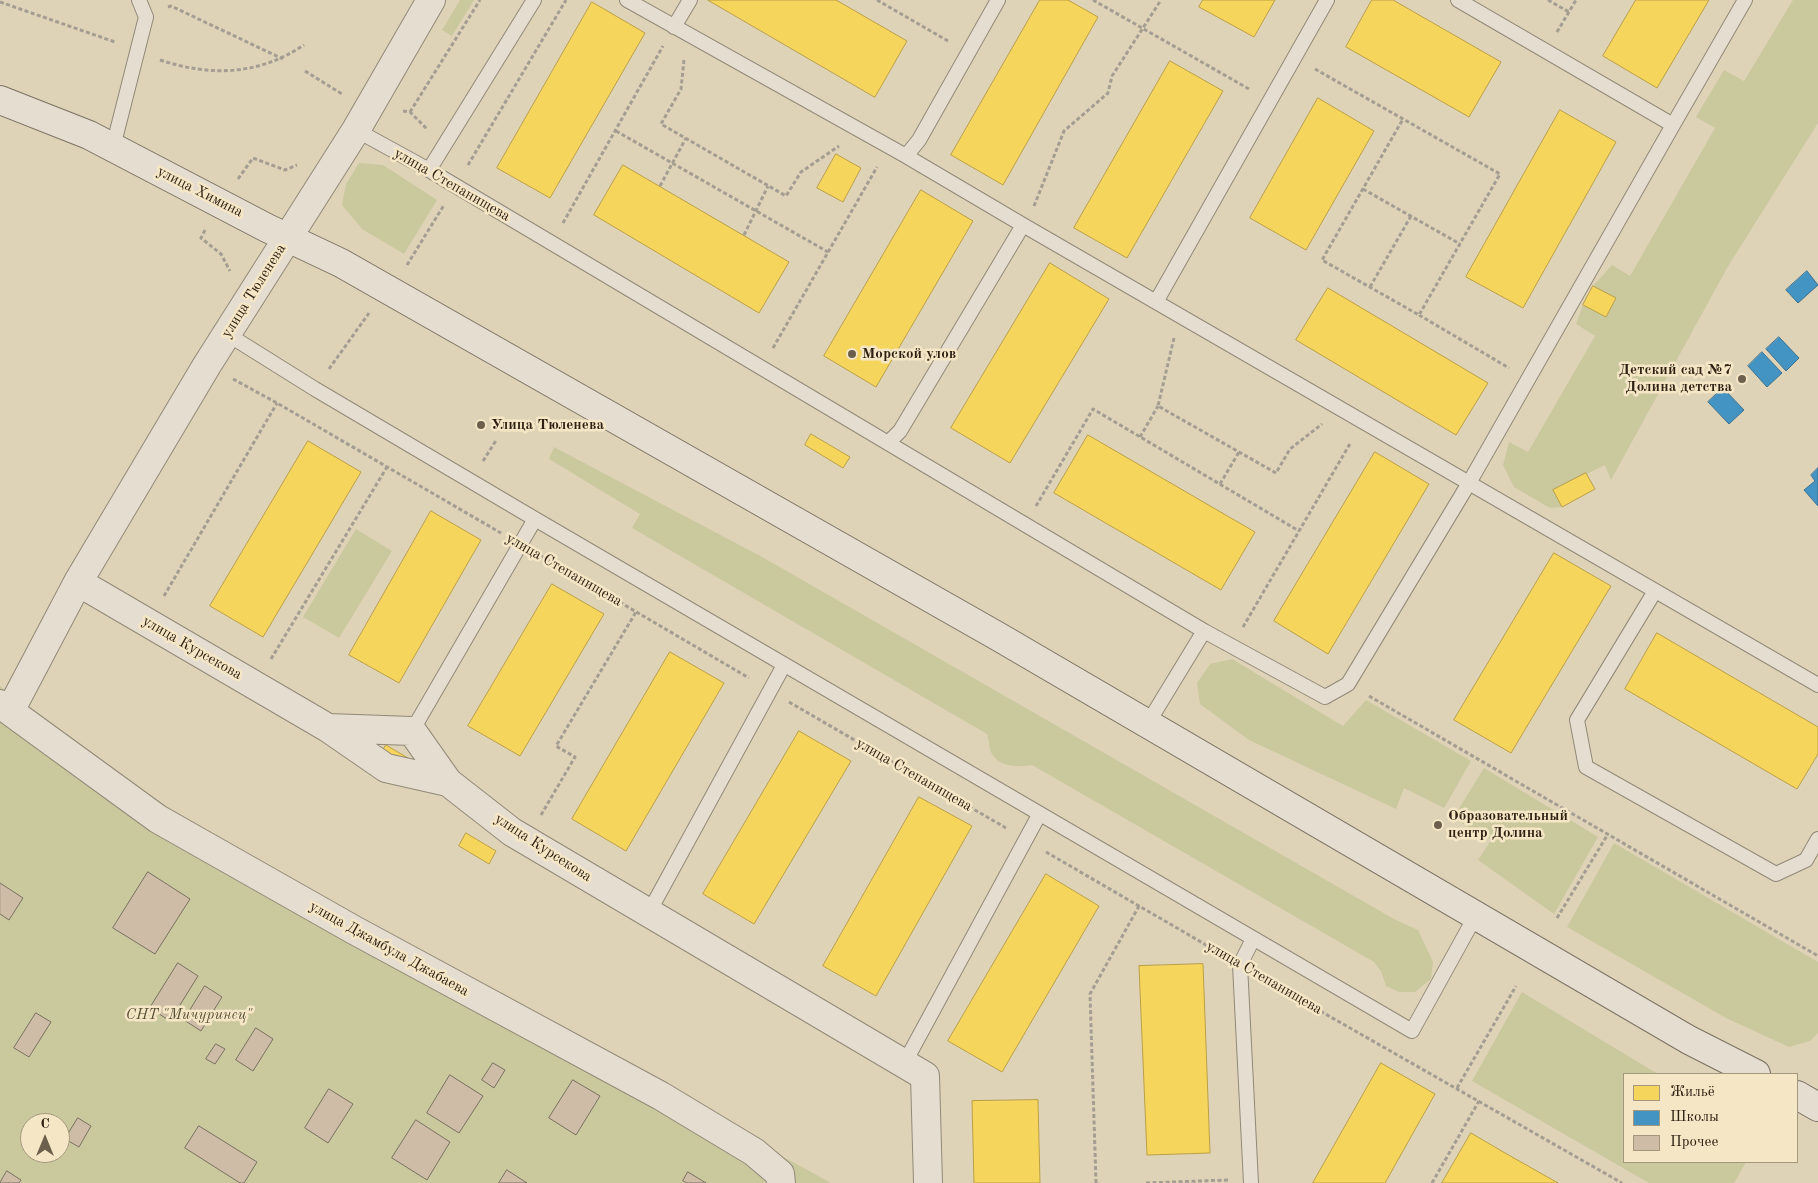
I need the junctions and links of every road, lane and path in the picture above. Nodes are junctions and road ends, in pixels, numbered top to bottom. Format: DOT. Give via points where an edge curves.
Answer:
graph roads {
  1 [pos="138,0"];
  2 [pos="431,0"];
  3 [pos="480,0"];
  4 [pos="534,0"];
  5 [pos="566,0"];
  6 [pos="627,0"];
  7 [pos="690,0"];
  8 [pos="877,0"];
  9 [pos="998,0"];
  10 [pos="1093,0"];
  11 [pos="1161,0"];
  12 [pos="1327,0"];
  13 [pos="1458,0"];
  14 [pos="1548,0"];
  15 [pos="1576,0"];
  16 [pos="1744,0"];
  17 [pos="0,2"];
  18 [pos="1569,12"];
  19 [pos="146,18"];
  20 [pos="674,27"];
  21 [pos="1144,29"];
  22 [pos="686,34"];
  23 [pos="304,45"];
  24 [pos="136,51"];
  25 [pos="1546,51"];
  26 [pos="968,52"];
  27 [pos="1295,57"];
  28 [pos="283,59"];
  29 [pos="304,71"];
  30 [pos="520,77"];
  31 [pos="348,98"];
  32 [pos="0,100"];
  33 [pos="1270,102"];
  34 [pos="410,112"];
  35 [pos="1403,119"];
  36 [pos="1673,125"];
  37 [pos="356,130"];
  38 [pos="616,131"];
  39 [pos="861,132"];
  40 [pos="686,138"];
  41 [pos="113,147"];
  42 [pos="889,147"];
  43 [pos="906,156"];
  44 [pos="671,162"];
  45 [pos="429,170"];
  46 [pos="660,186"];
  47 [pos="768,186"];
  48 [pos="1363,189"];
  49 [pos="756,210"];
  50 [pos="1411,216"];
  51 [pos="1024,226"];
  52 [pos="744,235"];
  53 [pos="287,237"];
  54 [pos="552,244"];
  55 [pos="1460,244"];
  56 [pos="828,252"];
  57 [pos="1370,287"];
  58 [pos="387,289"];
  59 [pos="1156,302"];
  60 [pos="1419,315"];
  61 [pos="1179,316"];
  62 [pos="227,334"];
  63 [pos="207,365"];
  64 [pos="761,368"];
  65 [pos="1528,379"];
  66 [pos="315,389"];
  67 [pos="277,403"];
  68 [pos="1158,406"];
  69 [pos="1340,410"];
  70 [pos="297,414"];
  71 [pos="1363,422"];
  72 [pos="1140,437"];
  73 [pos="888,443"];
  74 [pos="1239,452"];
  75 [pos="387,467"];
  76 [pos="1469,483"];
  77 [pos="1220,484"];
  78 [pos="535,519"];
  79 [pos="1024,525"];
  80 [pos="1299,531"];
  81 [pos="520,544"];
  82 [pos="78,582"];
  83 [pos="1655,590"];
  84 [pos="636,612"];
  85 [pos="149,623"];
  86 [pos="1204,632"];
  87 [pos="1232,646"];
  88 [pos="784,665"];
  89 [pos="256,685"];
  90 [pos="1818,685"];
  91 [pos="772,691"];
  92 [pos="5,707"];
  93 [pos="1148,723"];
  94 [pos="328,728"];
  95 [pos="412,730"];
  96 [pos="448,782"];
  97 [pos="1040,815"];
  98 [pos="1608,834"];
  99 [pos="1025,839"];
  100 [pos="1818,839"];
  101 [pos="526,840"];
  102 [pos="1139,906"];
  103 [pos="648,914"];
  104 [pos="1476,915"];
  105 [pos="1557,918"];
  106 [pos="1253,939"];
  107 [pos="1240,965"];
  108 [pos="1516,986"];
  109 [pos="904,1064"];
  110 [pos="1754,1073"];
  111 [pos="1457,1088"];
  112 [pos="1798,1096"];
  113 [pos="1479,1100"];
  114 [pos="1818,1107"];
  115 [pos="1251,1181"];
  116 [pos="781,1183"];
  117 [pos="928,1183"];
  118 [pos="1096,1183"];
  119 [pos="1146,1183"];
  120 [pos="1432,1183"];
  121 [pos="1622,1183"];
  1 -- 19 [label="lane"];
  2 -- 37 [label="street, улица Тюленева"];
  3 -- 34 [label="path"];
  4 -- 45 [label="lane"];
  5 -- 30 [label="path"];
  6 -- 20 [label="lane"];
  7 -- 20 [label="lane"];
  8 -- 26 [label="path"];
  9 -- 26 [label="lane"];
  10 -- 21 [label="path"];
  11 -- 21 [label="path"];
  12 -- 27 [label="lane"];
  13 -- 25 [label="lane"];
  14 -- 18 [label="path"];
  15 -- 18 [label="path"];
  16 -- 36 [label="lane"];
  17 -- 24 [label="path"];
  18 -- 25 [label="path"];
  19 -- 24 [label="lane"];
  19 -- 28 [label="path" via="171,6"];
  20 -- 22 [label="lane"];
  20 -- 38 [label="path"];
  21 -- 33 [label="path"];
  21 -- 51 [label="path" via="1112,76 1108,93 1064,131"];
  22 -- 39 [label="lane"];
  22 -- 40 [label="path" via="681,89 661,124"];
  23 -- 28 [label="path"];
  24 -- 28 [label="path" via="182,67 206,71 228,71"];
  24 -- 41 [label="lane"];
  25 -- 36 [label="lane"];
  26 -- 43 [label="lane"];
  27 -- 33 [label="lane"];
  27 -- 35 [label="path"];
  29 -- 31 [label="path"];
  32 -- 41 [label="street, улица Химина"];
  33 -- 59 [label="lane"];
  35 -- 48 [label="path"];
  35 -- 55 [label="path" via="1500,174"];
  36 -- 65 [label="lane"];
  37 -- 45 [label="lane, улица Степанищева"];
  37 -- 53 [label="street, улица Тюленева"];
  38 -- 44 [label="path"];
  38 -- 54 [label="path"];
  39 -- 42 [label="lane"];
  39 -- 47 [label="path" via="801,172 786,196"];
  40 -- 44 [label="path"];
  40 -- 47 [label="path"];
  41 -- 53 [label="street, улица Химина"];
  42 -- 43 [label="lane"];
  42 -- 56 [label="path"];
  43 -- 51 [label="lane"];
  44 -- 46 [label="path"];
  44 -- 49 [label="path"];
  45 -- 54 [label="lane, улица Степанищева"];
  47 -- 49 [label="path"];
  48 -- 50 [label="path"];
  48 -- 57 [label="path" via="1322,260"];
  49 -- 52 [label="path"];
  49 -- 56 [label="path"];
  50 -- 55 [label="path"];
  50 -- 57 [label="path"];
  51 -- 59 [label="lane"];
  51 -- 73 [label="lane" via="900,431"];
  53 -- 58 [label="street"];
  53 -- 62 [label="street, улица Тюленева"];
  54 -- 64 [label="lane, улица Степанищева"];
  55 -- 60 [label="path"];
  56 -- 64 [label="path"];
  57 -- 60 [label="path"];
  58 -- 66 [label="path"];
  58 -- 93 [label="street"];
  59 -- 61 [label="lane"];
  60 -- 65 [label="path"];
  61 -- 68 [label="path"];
  61 -- 69 [label="lane"];
  62 -- 63 [label="street, улица Тюленева"];
  62 -- 66 [label="lane"];
  63 -- 67 [label="path, улица Степанищева"];
  63 -- 82 [label="street, улица Тюленева"];
  64 -- 73 [label="lane, улица Степанищева"];
  65 -- 76 [label="lane"];
  66 -- 70 [label="path"];
  66 -- 78 [label="lane"];
  67 -- 70 [label="path, улица Степанищева"];
  67 -- 85 [label="path"];
  68 -- 72 [label="path"];
  68 -- 74 [label="path"];
  69 -- 71 [label="lane"];
  69 -- 74 [label="path" via="1290,449 1276,473"];
  70 -- 75 [label="path, улица Степанищева"];
  71 -- 76 [label="lane"];
  71 -- 80 [label="path"];
  72 -- 77 [label="path"];
  72 -- 79 [label="path" via="1093,409"];
  73 -- 79 [label="lane, улица Степанищева"];
  74 -- 77 [label="path"];
  75 -- 81 [label="path, улица Степанищева"];
  75 -- 89 [label="path"];
  76 -- 83 [label="lane"];
  76 -- 87 [label="lane, улица Степанищева" via="1348,684 1325,697"];
  77 -- 80 [label="path"];
  78 -- 81 [label="lane"];
  78 -- 88 [label="lane"];
  79 -- 86 [label="lane, улица Степанищева"];
  80 -- 87 [label="path"];
  81 -- 84 [label="path, улица Степанищева"];
  81 -- 95 [label="lane"];
  82 -- 85 [label="street, улица Курсекова"];
  82 -- 92 [label="street, улица Тюленева"];
  83 -- 90 [label="lane"];
  83 -- 100 [label="lane" via="1577,720 1586,767 1776,874 1806,860"];
  84 -- 91 [label="path, улица Степанищева"];
  84 -- 101 [label="path" via="556,746 575,757"];
  85 -- 89 [label="street, улица Курсекова"];
  86 -- 87 [label="lane, улица Степанищева"];
  86 -- 93 [label="lane"];
  88 -- 91 [label="lane"];
  88 -- 97 [label="lane"];
  89 -- 94 [label="street, улица Курсекова"];
  91 -- 99 [label="path, улица Степанищева"];
  91 -- 103 [label="lane"];
  92 -- 116 [label="street, улица Джамбула Джабаева" via="158,819 354,930 661,1096 754,1152 780,1174"];
  93 -- 104 [label="street"];
  94 -- 95 [label="street, улица Курсекова"];
  94 -- 96 [label="street" via="386,768"];
  95 -- 96 [label="street, улица Курсекова"];
  96 -- 101 [label="street, улица Курсекова"];
  97 -- 99 [label="lane"];
  97 -- 106 [label="lane"];
  98 -- 105 [label="path"];
  99 -- 102 [label="path, улица Степанищева"];
  99 -- 109 [label="lane"];
  101 -- 103 [label="street, улица Курсекова"];
  102 -- 107 [label="path, улица Степанищева"];
  102 -- 118 [label="path" via="1090,994"];
  103 -- 109 [label="street, улица Курсекова"];
  104 -- 106 [label="lane" via="1412,1031"];
  104 -- 110 [label="street" via="1689,1040"];
  106 -- 107 [label="lane"];
  107 -- 111 [label="path, улица Степанищева"];
  107 -- 115 [label="lane"];
  108 -- 111 [label="path"];
  109 -- 117 [label="street, улица Курсекова" via="925,1076"];
  111 -- 113 [label="path, улица Степанищева"];
  112 -- 114 [label="street"];
  113 -- 120 [label="path"];
  113 -- 121 [label="path, улица Степанищева"];
  115 -- 119 [label="path"];
}
